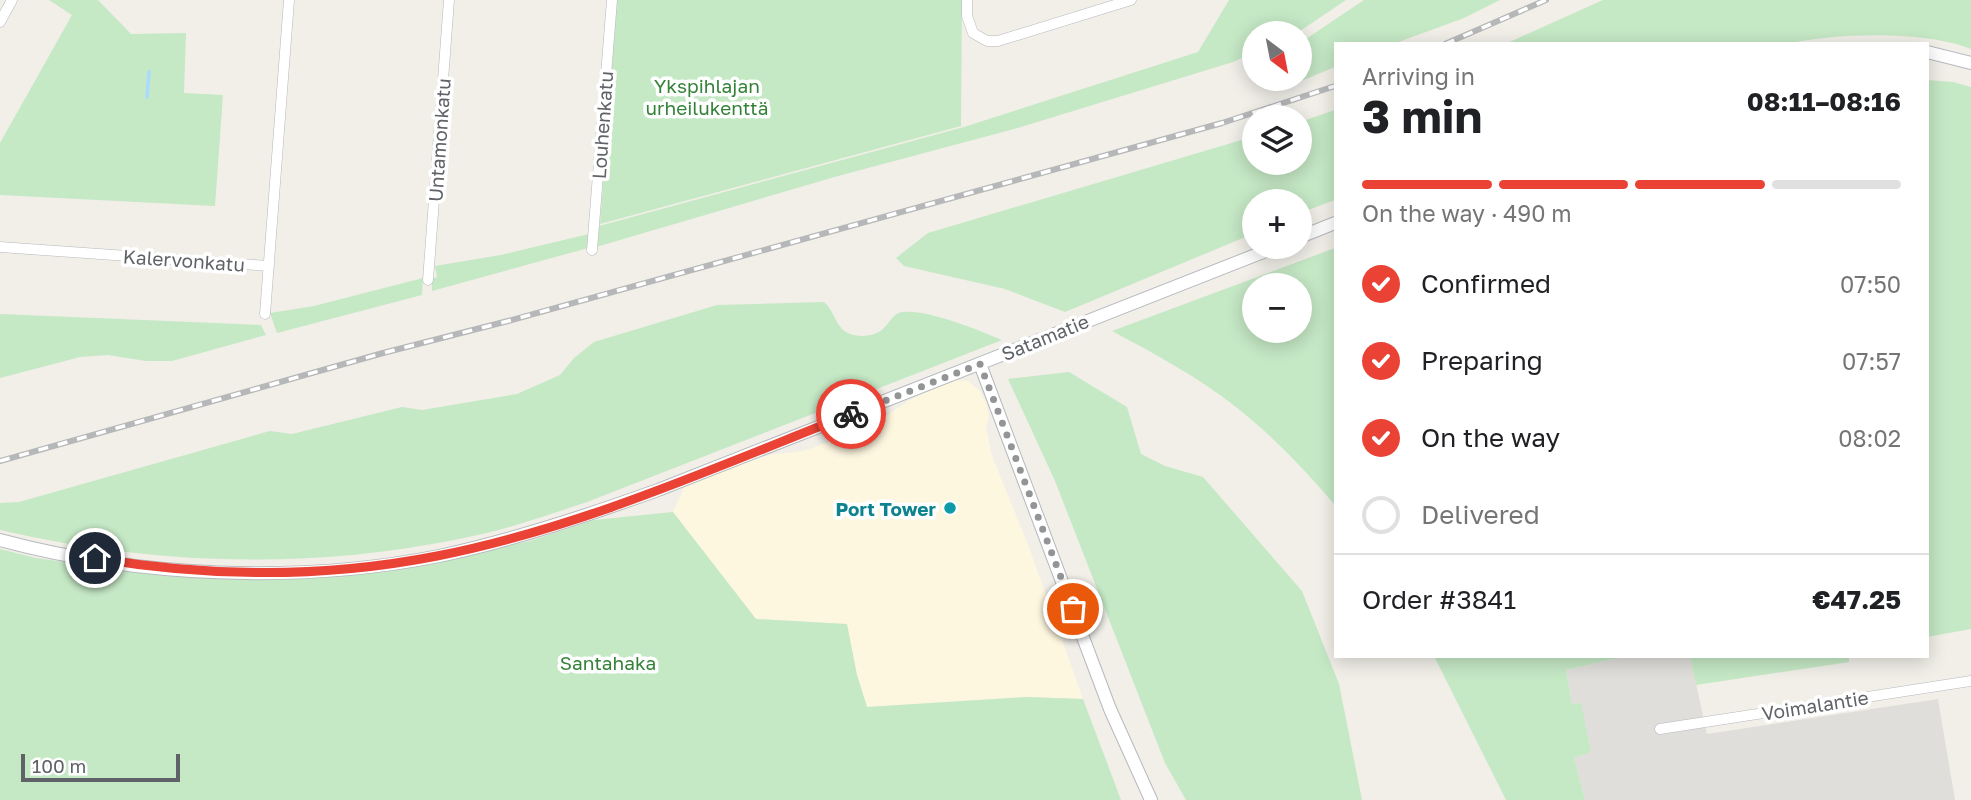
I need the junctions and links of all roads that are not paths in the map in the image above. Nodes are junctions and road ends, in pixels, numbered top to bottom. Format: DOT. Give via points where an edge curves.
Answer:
graph roads {
  1 [pos="289,0"];
  2 [pos="449,0"];
  3 [pos="612,0"];
  4 [pos="967,0"];
  5 [pos="1131,0"];
  6 [pos="8,2"];
  7 [pos="0,22"];
  8 [pos="1929,52"];
  9 [pos="1971,63"];
  10 [pos="1334,223"];
  11 [pos="1312,232"];
  12 [pos="0,247"];
  13 [pos="592,250"];
  14 [pos="1246,259"];
  15 [pos="269,266"];
  16 [pos="428,280"];
  17 [pos="265,314"];
  18 [pos="980,364"];
  19 [pos="0,540"];
  20 [pos="1971,681"];
  21 [pos="1660,729"];
  22 [pos="1151,800"];
  1 -- 15 [label="street, Kalervonkatu"];
  2 -- 16 [label="street, Untamonkatu"];
  3 -- 13 [label="street, Louhenkatu"];
  4 -- 5 [label="street" via="969,26 987,41"];
  6 -- 7 [label="street"];
  8 -- 9 [label="main road"];
  10 -- 11 [label="main road"];
  12 -- 15 [label="street, Kalervonkatu"];
  14 -- 18 [label="main road, Satamatie"];
  15 -- 17 [label="street"];
  18 -- 19 [label="main road, Satamatie" via="593,514 436,556 315,570 237,573 122,563"];
  18 -- 22 [label="main road" via="1110,709"];
  20 -- 21 [label="street, Voimalantie"];
}
